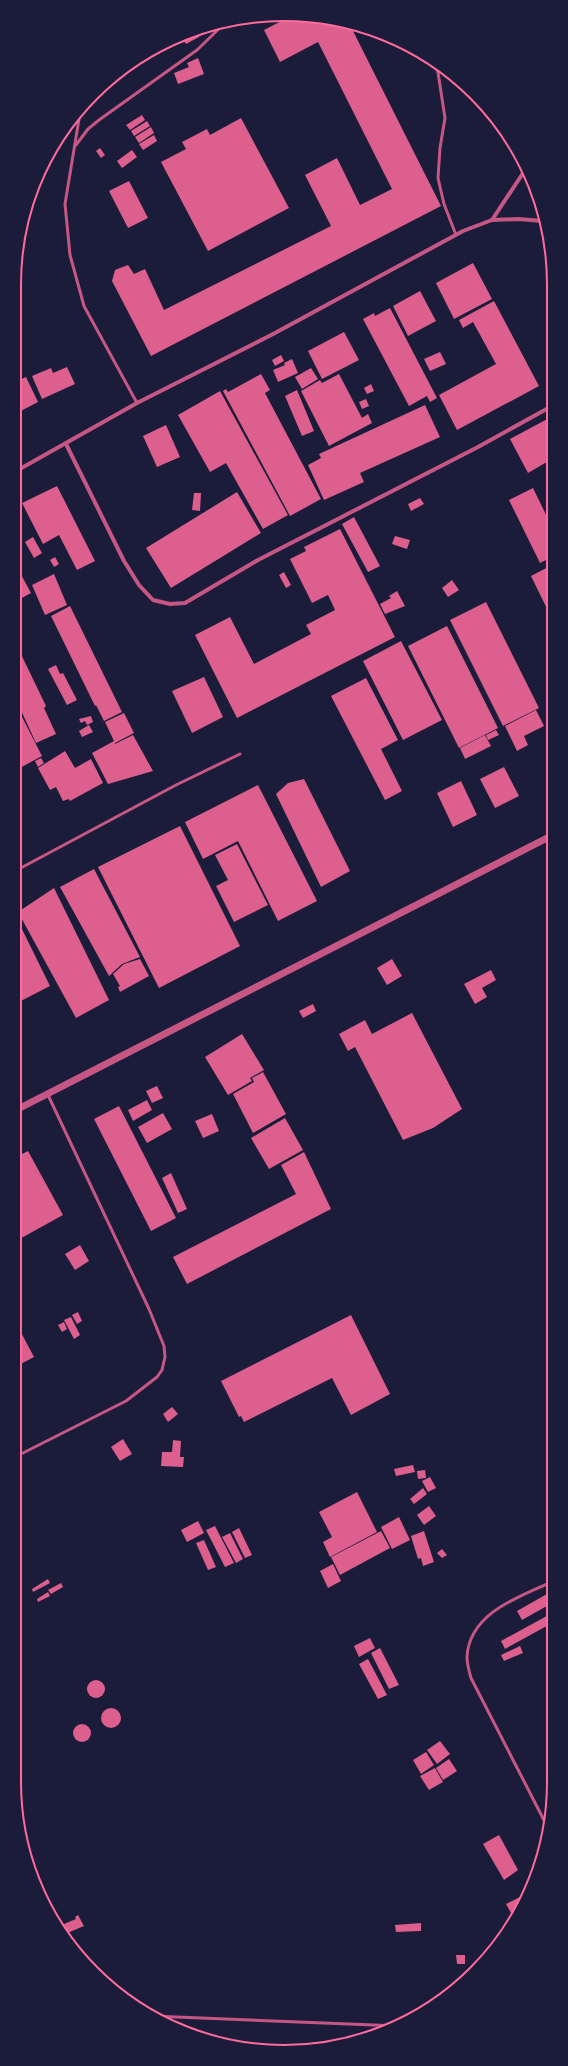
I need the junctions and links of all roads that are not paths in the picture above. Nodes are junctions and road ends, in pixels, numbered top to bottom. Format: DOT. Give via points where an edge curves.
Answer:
graph roads {
  1 [pos="218,29"];
  2 [pos="438,70"];
  3 [pos="79,119"];
  4 [pos="75,146"];
  5 [pos="523,174"];
  6 [pos="492,220"];
  7 [pos="539,220"];
  8 [pos="456,235"];
  9 [pos="136,403"];
  10 [pos="547,409"];
  11 [pos="66,444"];
  12 [pos="21,468"];
  13 [pos="240,754"];
  14 [pos="547,838"];
  15 [pos="21,868"];
  16 [pos="47,1093"];
  17 [pos="21,1107"];
  18 [pos="21,1454"];
  19 [pos="547,1584"];
  20 [pos="544,1821"];
  21 [pos="165,2017"];
  22 [pos="384,2025"];
  1 -- 4 [label="lane" via="197,50 99,120"];
  2 -- 8 [label="lane" via="444,118 438,178 444,204"];
  3 -- 4 [label="lane"];
  4 -- 9 [label="lane" via="65,204 71,261 84,306"];
  5 -- 6 [label="street"];
  6 -- 7 [label="street"];
  6 -- 8 [label="street"];
  8 -- 9 [label="street" via="275,333"];
  9 -- 11 [label="street"];
  10 -- 11 [label="street" via="258,560 185,603 177,604 154,600 131,573"];
  11 -- 12 [label="street"];
  13 -- 15 [label="lane" via="176,784"];
  14 -- 16 [label="street" via="197,1019"];
  16 -- 17 [label="street"];
  16 -- 18 [label="lane" via="149,1309 164,1346 165,1357 162,1370 157,1377 126,1401"];
  19 -- 20 [label="lane" via="508,1602 488,1615 470,1641 467,1657 471,1678"];
  21 -- 22 [label="lane"];
}
